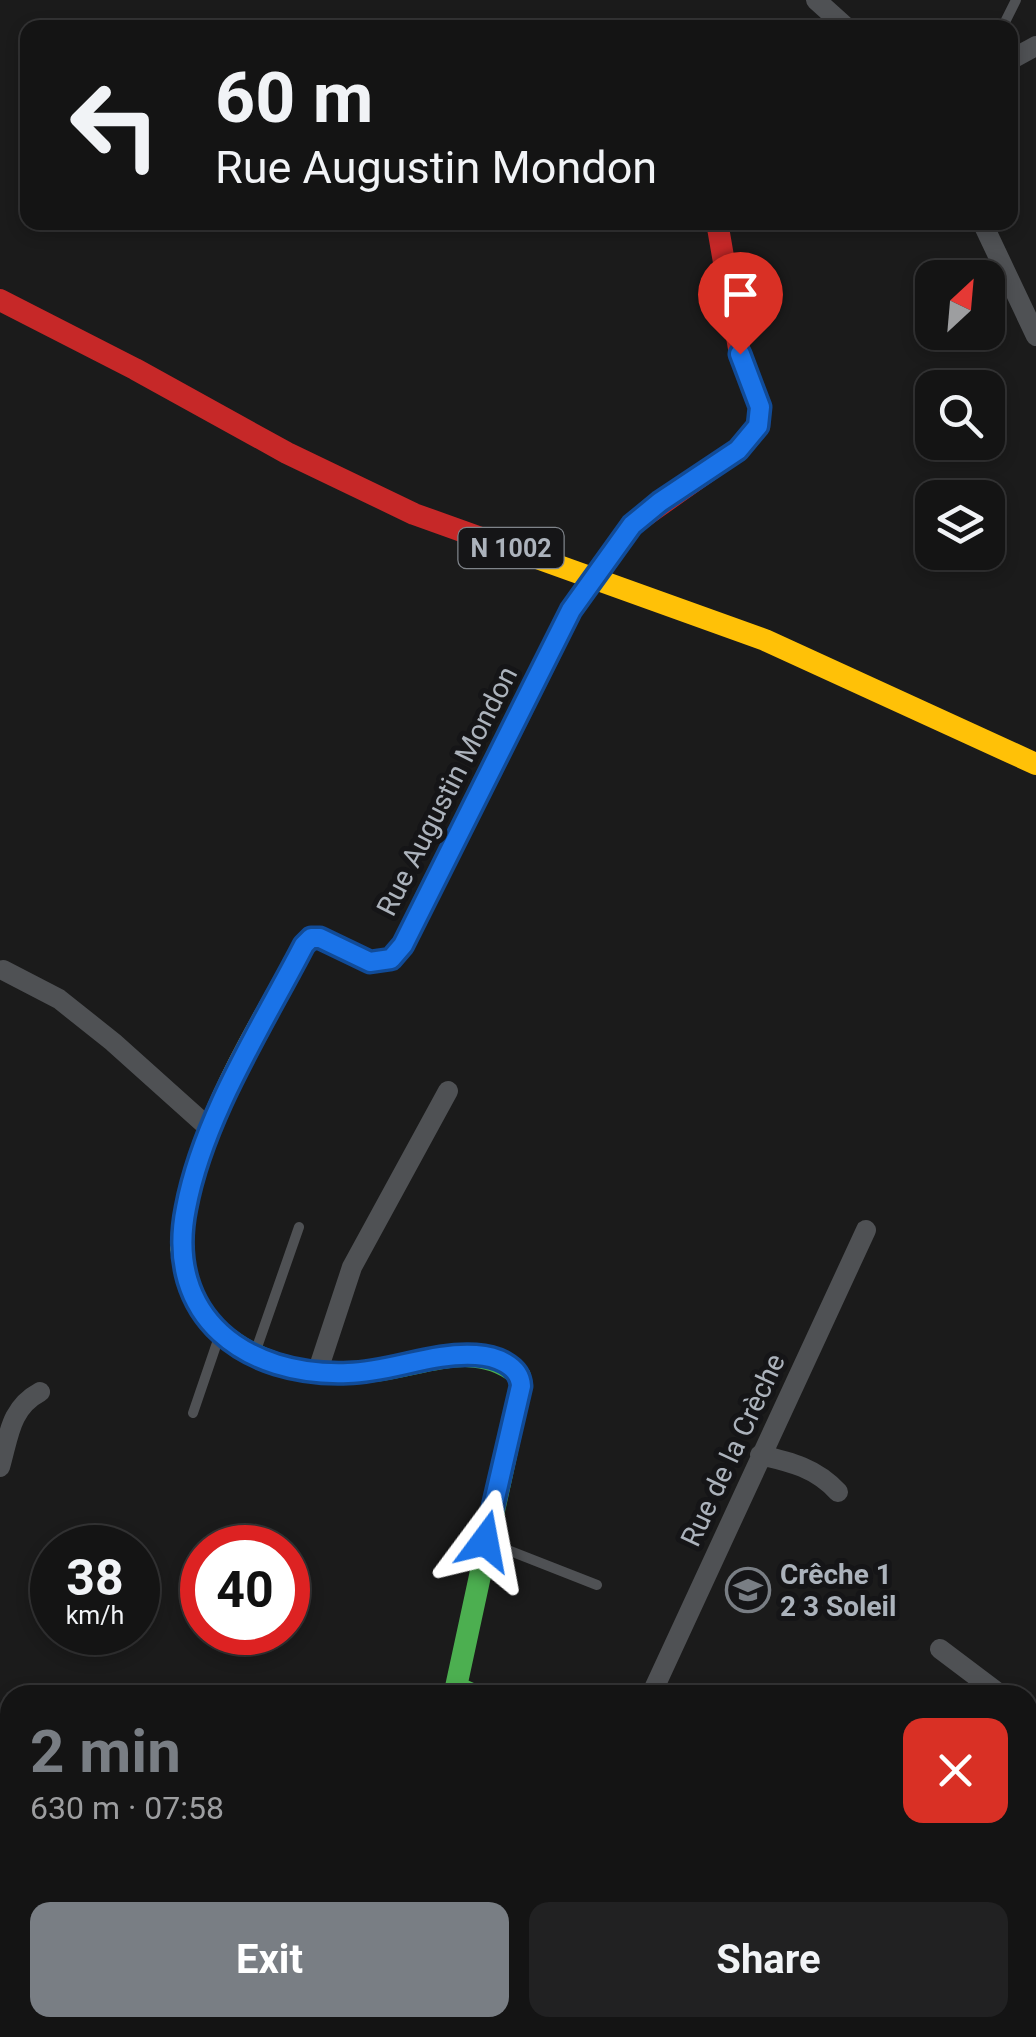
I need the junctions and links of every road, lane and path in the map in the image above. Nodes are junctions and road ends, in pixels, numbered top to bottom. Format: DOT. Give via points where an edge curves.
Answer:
graph roads {
  1 [pos="816,0"];
  2 [pos="837,20"];
  3 [pos="718,230"];
  4 [pos="986,230"];
  5 [pos="0,300"];
  6 [pos="1036,336"];
  7 [pos="1036,764"];
  8 [pos="2,970"];
  9 [pos="448,1092"];
  10 [pos="210,1129"];
  11 [pos="299,1227"];
  12 [pos="866,1230"];
  13 [pos="220,1333"];
  14 [pos="254,1356"];
  15 [pos="318,1373"];
  16 [pos="40,1392"];
  17 [pos="193,1413"];
  18 [pos="760,1455"];
  19 [pos="0,1467"];
  20 [pos="838,1492"];
  21 [pos="485,1541"];
  22 [pos="597,1585"];
  23 [pos="940,1649"];
  24 [pos="456,1685"];
  25 [pos="656,1685"];
  26 [pos="988,1685"];
  1 -- 2 [label="street"];
  3 -- 10 [label="street, Rue Augustin Mondon" via="740,354 760,407 758,426 738,450 632,525 571,610 403,945 391,959 370,962 311,938"];
  4 -- 6 [label="street"];
  5 -- 7 [label="street, N 1002" via="414,514 765,640"];
  8 -- 10 [label="street" via="114,1042"];
  9 -- 15 [label="street" via="352,1268"];
  10 -- 13 [label="street, Rue Augustin Mondon" via="190,1185 182,1243 184,1278"];
  11 -- 14 [label="lane"];
  12 -- 18 [label="street, Rue de la Crèche"];
  13 -- 14 [label="street, Rue Augustin Mondon"];
  13 -- 17 [label="lane"];
  14 -- 15 [label="street, Rue Augustin Mondon"];
  15 -- 21 [label="street, Rue Augustin Mondon" via="476,1355 516,1370 521,1386"];
  16 -- 19 [label="street" via="17,1413"];
  18 -- 20 [label="street" via="797,1463"];
  18 -- 25 [label="street, Rue de la Crèche"];
  21 -- 22 [label="lane"];
  21 -- 24 [label="street, Rue Augustin Mondon"];
  23 -- 26 [label="street"];
}
